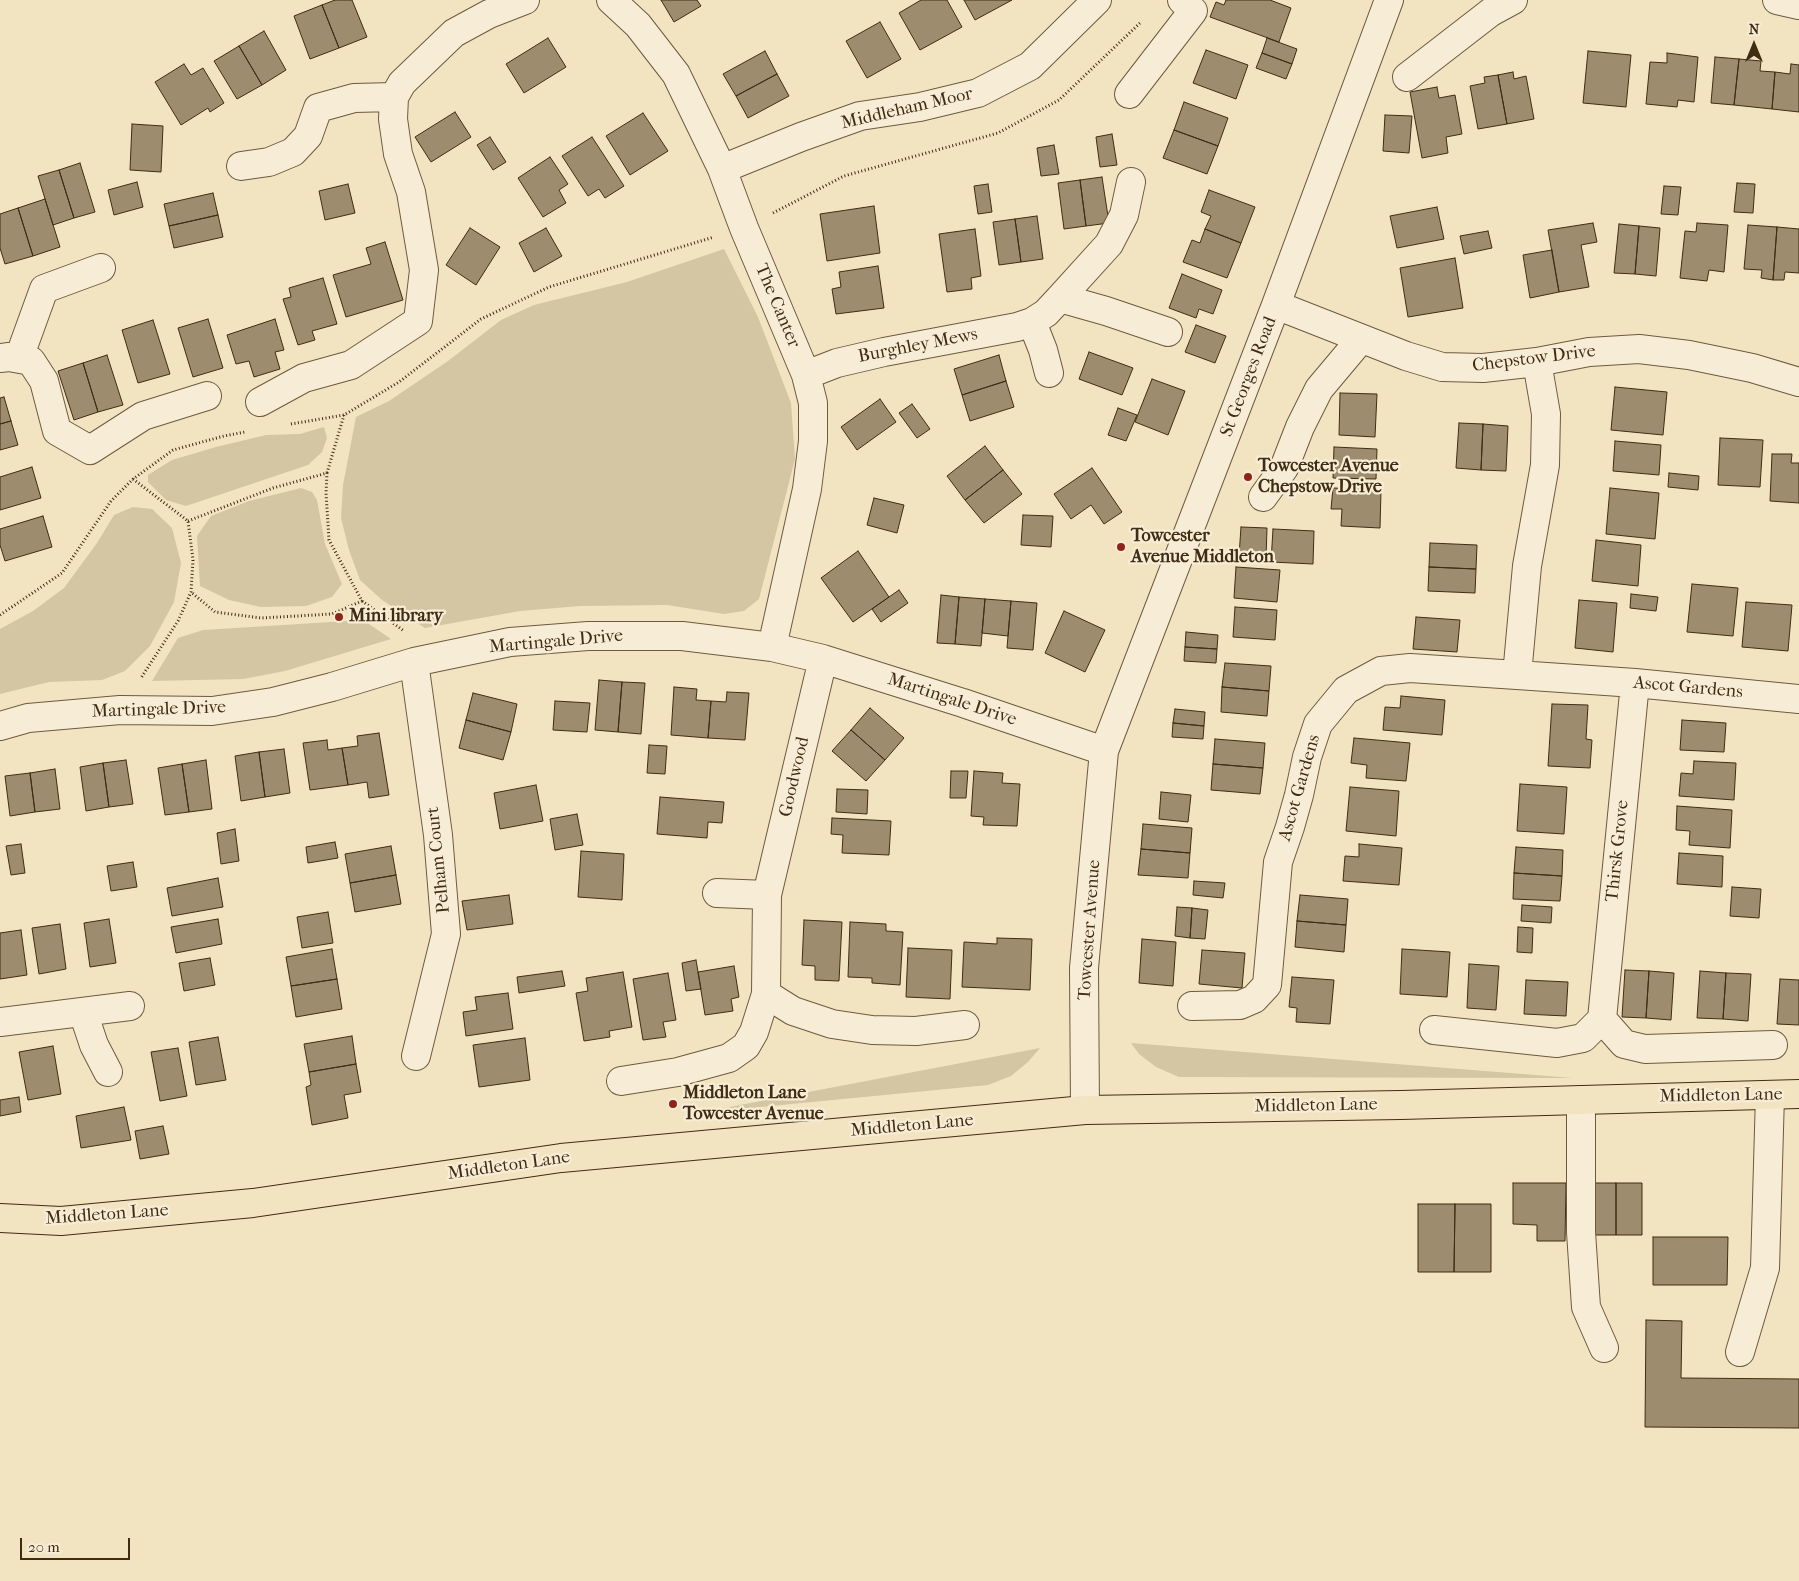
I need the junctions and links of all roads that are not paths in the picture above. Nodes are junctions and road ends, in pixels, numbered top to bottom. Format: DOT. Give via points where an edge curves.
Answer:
graph roads {
  1 [pos="524,0"];
  2 [pos="611,0"];
  3 [pos="1098,0"];
  4 [pos="1389,0"];
  5 [pos="1513,0"];
  6 [pos="1776,0"];
  7 [pos="1187,5"];
  8 [pos="1799,5"];
  9 [pos="1408,77"];
  10 [pos="1129,94"];
  11 [pos="394,97"];
  12 [pos="241,166"];
  13 [pos="722,169"];
  14 [pos="1132,182"];
  15 [pos="101,268"];
  16 [pos="1060,298"];
  17 [pos="1276,305"];
  18 [pos="1032,322"];
  19 [pos="1168,332"];
  20 [pos="1362,339"];
  21 [pos="9,358"];
  22 [pos="1537,362"];
  23 [pos="1049,373"];
  24 [pos="806,375"];
  25 [pos="1799,382"];
  26 [pos="207,396"];
  27 [pos="260,402"];
  28 [pos="1263,497"];
  29 [pos="772,647"];
  30 [pos="823,659"];
  31 [pos="414,662"];
  32 [pos="1517,676"];
  33 [pos="1635,683"];
  34 [pos="1799,699"];
  35 [pos="0,726"];
  36 [pos="1104,751"];
  37 [pos="717,893"];
  38 [pos="767,896"];
  39 [pos="766,994"];
  40 [pos="130,1006"];
  41 [pos="1192,1006"];
  42 [pos="83,1012"];
  43 [pos="1602,1020"];
  44 [pos="0,1022"];
  45 [pos="965,1025"];
  46 [pos="1434,1030"];
  47 [pos="1773,1045"];
  48 [pos="416,1056"];
  49 [pos="108,1072"];
  50 [pos="621,1081"];
  51 [pos="1799,1094"];
  52 [pos="1770,1095"];
  53 [pos="1581,1100"];
  54 [pos="1085,1110"];
  55 [pos="0,1218"];
  56 [pos="1604,1348"];
  57 [pos="1740,1352"];
  1 -- 11 [label="street" via="454,33 402,83"];
  2 -- 13 [label="street, The Canter" via="638,25 676,74"];
  3 -- 13 [label="street, Middleham Moor" via="1030,66 978,93 920,107 860,116"];
  4 -- 17 [label="street, St Georges Road"];
  5 -- 9 [label="street" via="1491,12"];
  6 -- 8 [label="street"];
  7 -- 10 [label="street"];
  11 -- 12 [label="street" via="354,98 318,108 308,136 293,152 269,162"];
  11 -- 27 [label="street" via="393,120 398,154 411,192 424,270 418,321 351,365 304,378"];
  13 -- 24 [label="street, The Canter"];
  14 -- 16 [label="street, Burghley Mews" via="1124,215 1109,244"];
  15 -- 21 [label="street" via="44,289"];
  16 -- 18 [label="street, Burghley Mews"];
  16 -- 19 [label="street"];
  17 -- 20 [label="street, Chepstow Drive"];
  17 -- 36 [label="street, St Georges Road"];
  18 -- 23 [label="street"];
  18 -- 24 [label="street, Burghley Mews" via="837,363"];
  20 -- 22 [label="street, Chepstow Drive" via="1442,367 1483,368"];
  20 -- 28 [label="street" via="1319,389 1284,468"];
  21 -- 26 [label="street" via="31,361 44,381 57,431 90,450 143,416"];
  22 -- 25 [label="street, Chepstow Drive" via="1589,352 1639,349 1689,355"];
  22 -- 32 [label="street" via="1546,414 1545,465 1527,566"];
  24 -- 29 [label="street, The Canter" via="813,403 813,442 807,488"];
  29 -- 30 [label="street, Martingale Drive"];
  29 -- 31 [label="street, Martingale Drive" via="682,636 588,636 510,642"];
  30 -- 36 [label="street, Martingale Drive"];
  30 -- 38 [label="street, Goodwood"];
  31 -- 35 [label="street, Martingale Drive" via="273,702 212,711 120,710 28,718"];
  31 -- 48 [label="street, Pelham Court" via="438,835 446,934"];
  32 -- 33 [label="street, Ascot Gardens"];
  32 -- 41 [label="street, Ascot Gardens" via="1410,668 1381,671 1346,690 1318,724 1278,862 1267,985 1254,999 1240,1005"];
  33 -- 34 [label="street, Ascot Gardens"];
  33 -- 43 [label="street, Thirsk Grove"];
  36 -- 54 [label="street, Towcester Avenue" via="1084,968"];
  37 -- 38 [label="street"];
  38 -- 39 [label="street, Goodwood"];
  39 -- 45 [label="street" via="794,1011 832,1024 872,1030 916,1031"];
  39 -- 50 [label="street, Goodwood" via="746,1046 729,1058 678,1072"];
  40 -- 42 [label="street"];
  42 -- 44 [label="street"];
  42 -- 49 [label="street"];
  43 -- 46 [label="street" via="1583,1038 1557,1043"];
  43 -- 47 [label="street" via="1624,1044 1646,1049"];
  51 -- 52 [label="main road, Middleton Lane"];
  52 -- 53 [label="main road, Middleton Lane"];
  52 -- 57 [label="street" via="1765,1268"];
  53 -- 54 [label="main road, Middleton Lane"];
  53 -- 56 [label="street" via="1581,1232 1586,1307"];
  54 -- 55 [label="main road, Middleton Lane" via="561,1158 243,1204 61,1221"];
}
